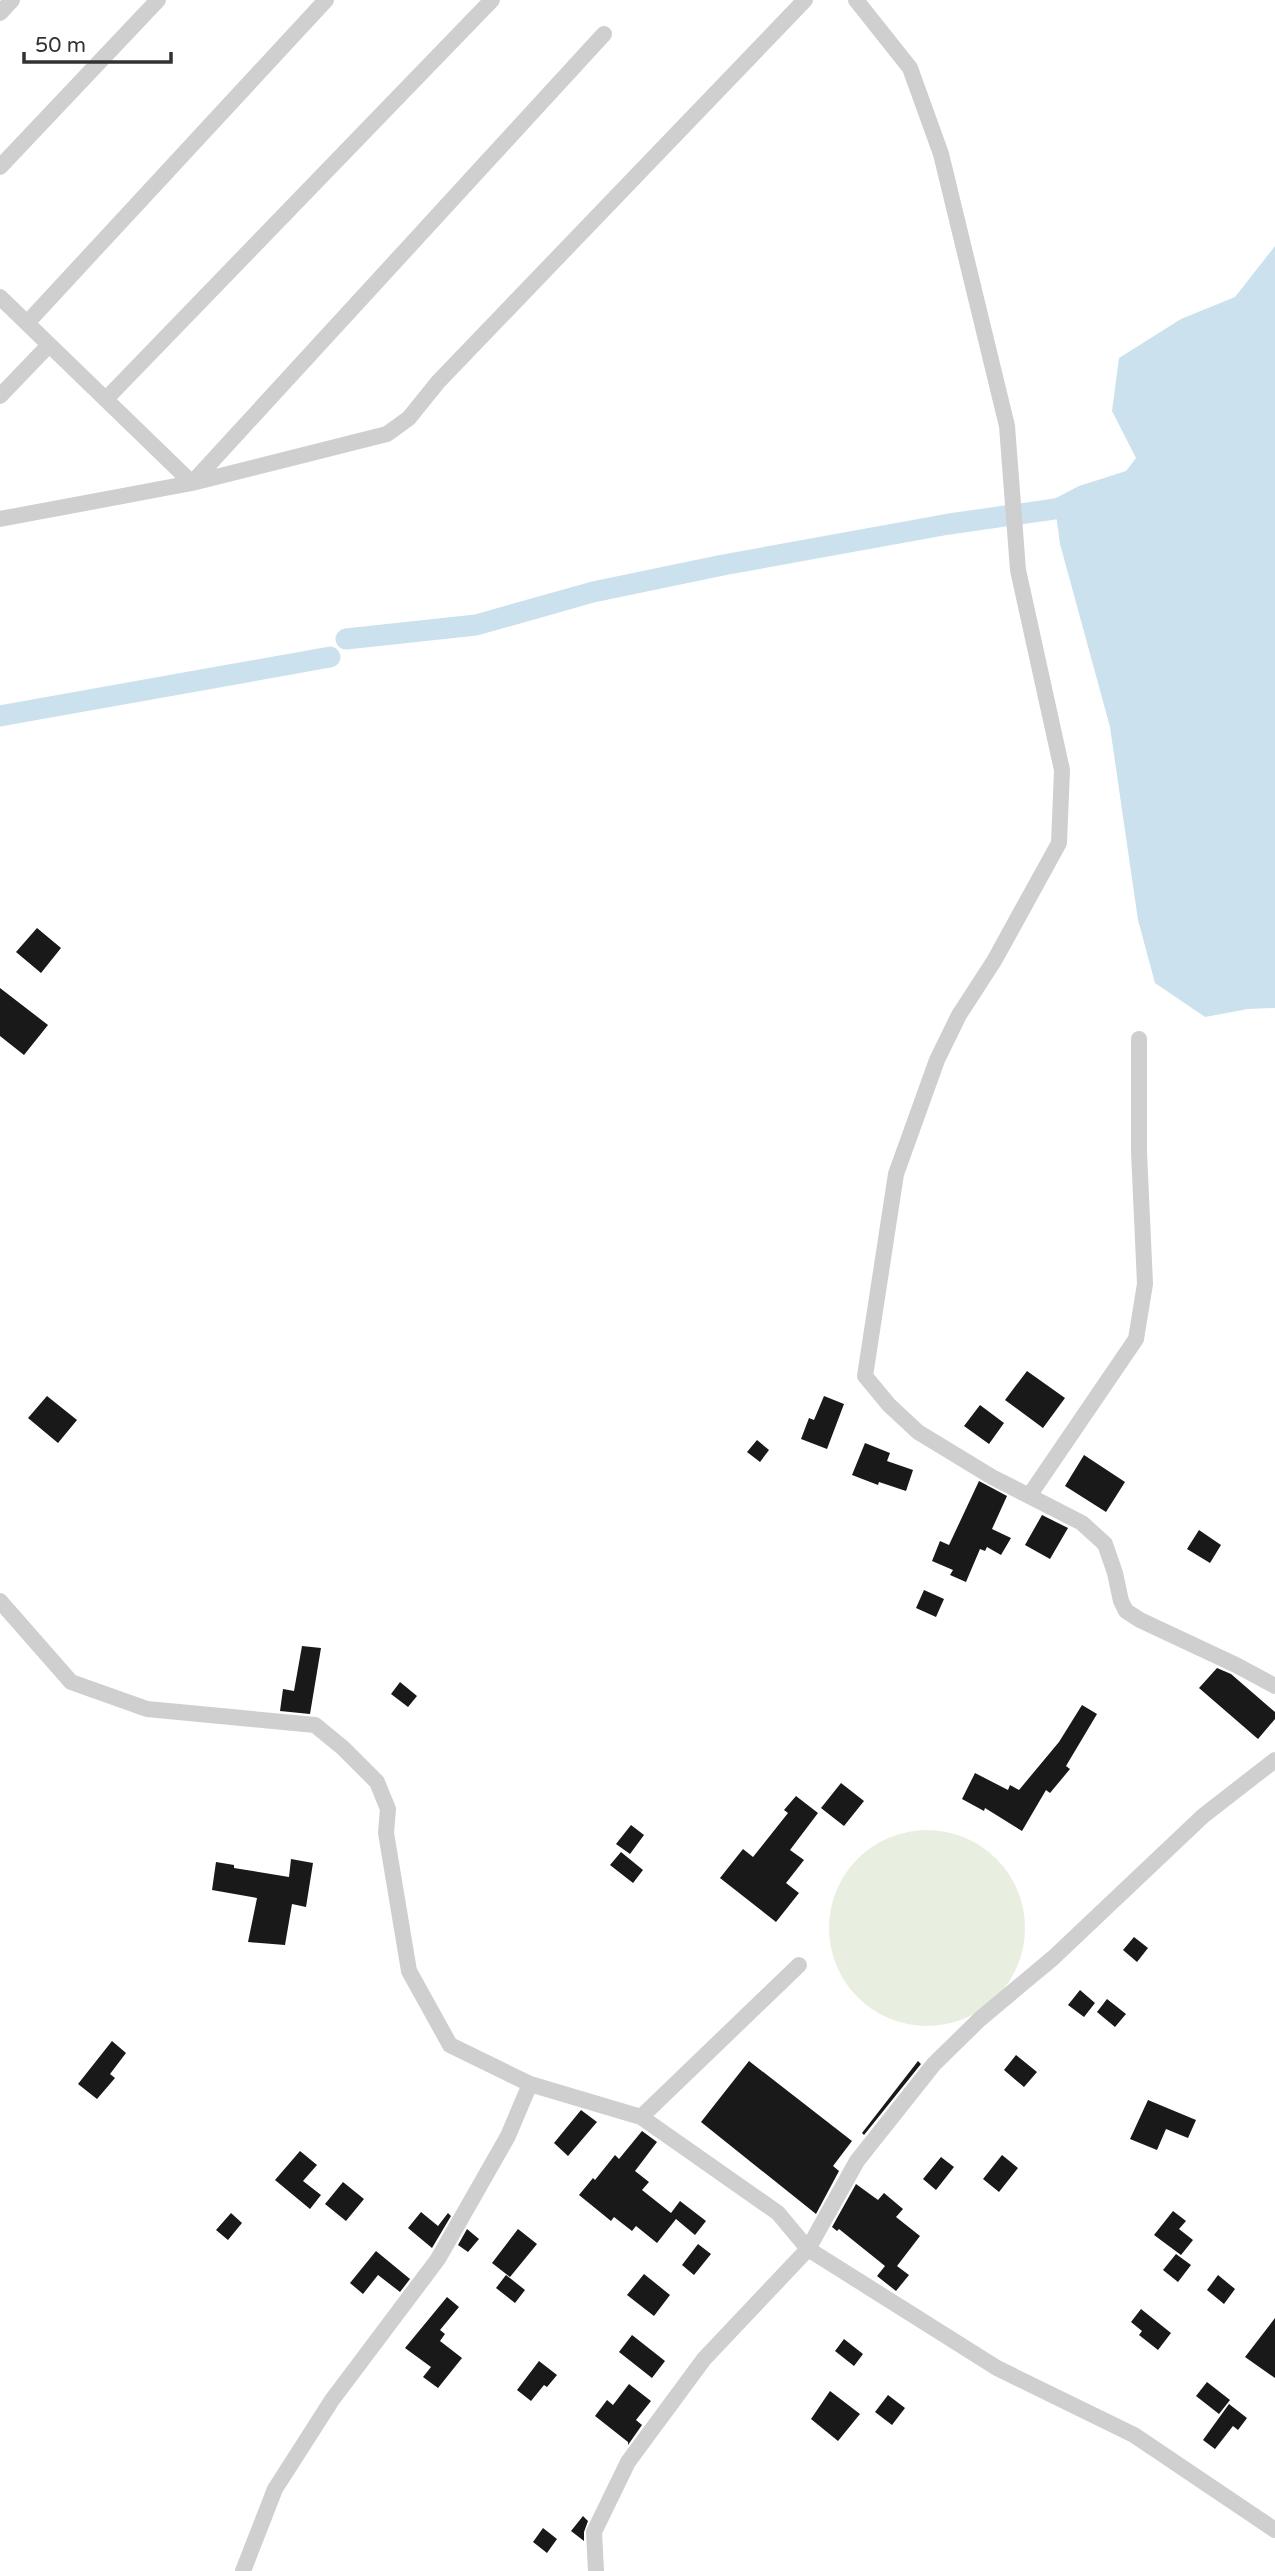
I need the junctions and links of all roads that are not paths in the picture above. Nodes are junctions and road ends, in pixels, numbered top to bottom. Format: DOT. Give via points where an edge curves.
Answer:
graph roads {
  1 [pos="12,0"];
  2 [pos="158,0"];
  3 [pos="326,0"];
  4 [pos="492,0"];
  5 [pos="805,0"];
  6 [pos="856,0"];
  7 [pos="0,13"];
  8 [pos="604,34"];
  9 [pos="0,167"];
  10 [pos="0,297"];
  11 [pos="27,323"];
  12 [pos="49,345"];
  13 [pos="0,396"];
  14 [pos="106,400"];
  15 [pos="192,483"];
  16 [pos="0,519"];
  17 [pos="1139,1039"];
  18 [pos="1029,1496"];
  19 [pos="0,1601"];
  20 [pos="1275,1686"];
  21 [pos="1275,1760"];
  22 [pos="799,1965"];
  23 [pos="530,2084"];
  24 [pos="641,2117"];
  25 [pos="808,2249"];
  26 [pos="1275,2530"];
  27 [pos="243,2571"];
  28 [pos="596,2571"];
  1 -- 7 [label="street"];
  2 -- 9 [label="street"];
  3 -- 11 [label="street"];
  4 -- 14 [label="street"];
  5 -- 15 [label="street" via="438,382 409,418 387,434"];
  6 -- 18 [label="street" via="910,68 941,154 1007,426 1018,570 1062,770 1059,843 994,961 958,1014 896,1174 865,1376 918,1432"];
  8 -- 15 [label="street"];
  10 -- 11 [label="street"];
  11 -- 12 [label="street"];
  12 -- 13 [label="street"];
  12 -- 14 [label="street"];
  14 -- 15 [label="street"];
  15 -- 16 [label="street"];
  17 -- 18 [label="street" via="1145,1284 1136,1339"];
  18 -- 20 [label="street" via="1082,1524 1105,1544 1126,1611"];
  19 -- 23 [label="street" via="71,1682 147,1709 315,1725 343,1748 377,1782 388,1809 386,1833 401,1936 409,1971 425,2001 450,2045"];
  21 -- 25 [label="street" via="1203,1816 934,2064 857,2161"];
  22 -- 24 [label="street"];
  23 -- 24 [label="street"];
  23 -- 27 [label="street" via="508,2136 438,2259 332,2400 275,2489"];
  24 -- 25 [label="street" via="778,2213"];
  25 -- 26 [label="street" via="997,2368 1134,2435"];
  25 -- 28 [label="street" via="704,2359 628,2462 594,2532"];
}
